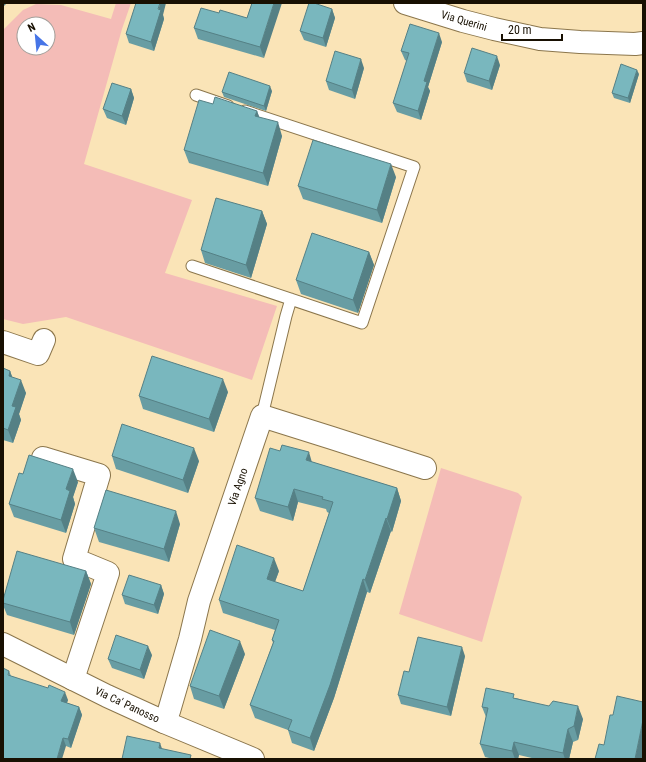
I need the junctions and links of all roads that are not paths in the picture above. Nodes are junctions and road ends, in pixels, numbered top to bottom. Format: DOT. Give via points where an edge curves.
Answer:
graph roads {
  1 [pos="405,3"];
  2 [pos="643,43"];
  3 [pos="196,95"];
  4 [pos="192,266"];
  5 [pos="291,299"];
  6 [pos="44,340"];
  7 [pos="3,342"];
  8 [pos="262,416"];
  9 [pos="43,458"];
  10 [pos="425,468"];
  11 [pos="3,644"];
  12 [pos="73,680"];
  13 [pos="164,722"];
  14 [pos="253,759"];
  1 -- 2 [label="street, Via Querini" via="463,21 540,39"];
  3 -- 5 [label="lane" via="414,167 362,323"];
  4 -- 5 [label="lane"];
  5 -- 8 [label="lane"];
  6 -- 7 [label="street" via="38,354"];
  8 -- 10 [label="street"];
  8 -- 13 [label="street, Via Agno" via="199,601"];
  9 -- 12 [label="street" via="99,475 74,559 108,573"];
  11 -- 12 [label="street, Via Ca' Panosso"];
  12 -- 13 [label="street, Via Ca' Panosso"];
  13 -- 14 [label="street, Via Ca' Panosso"];
}
